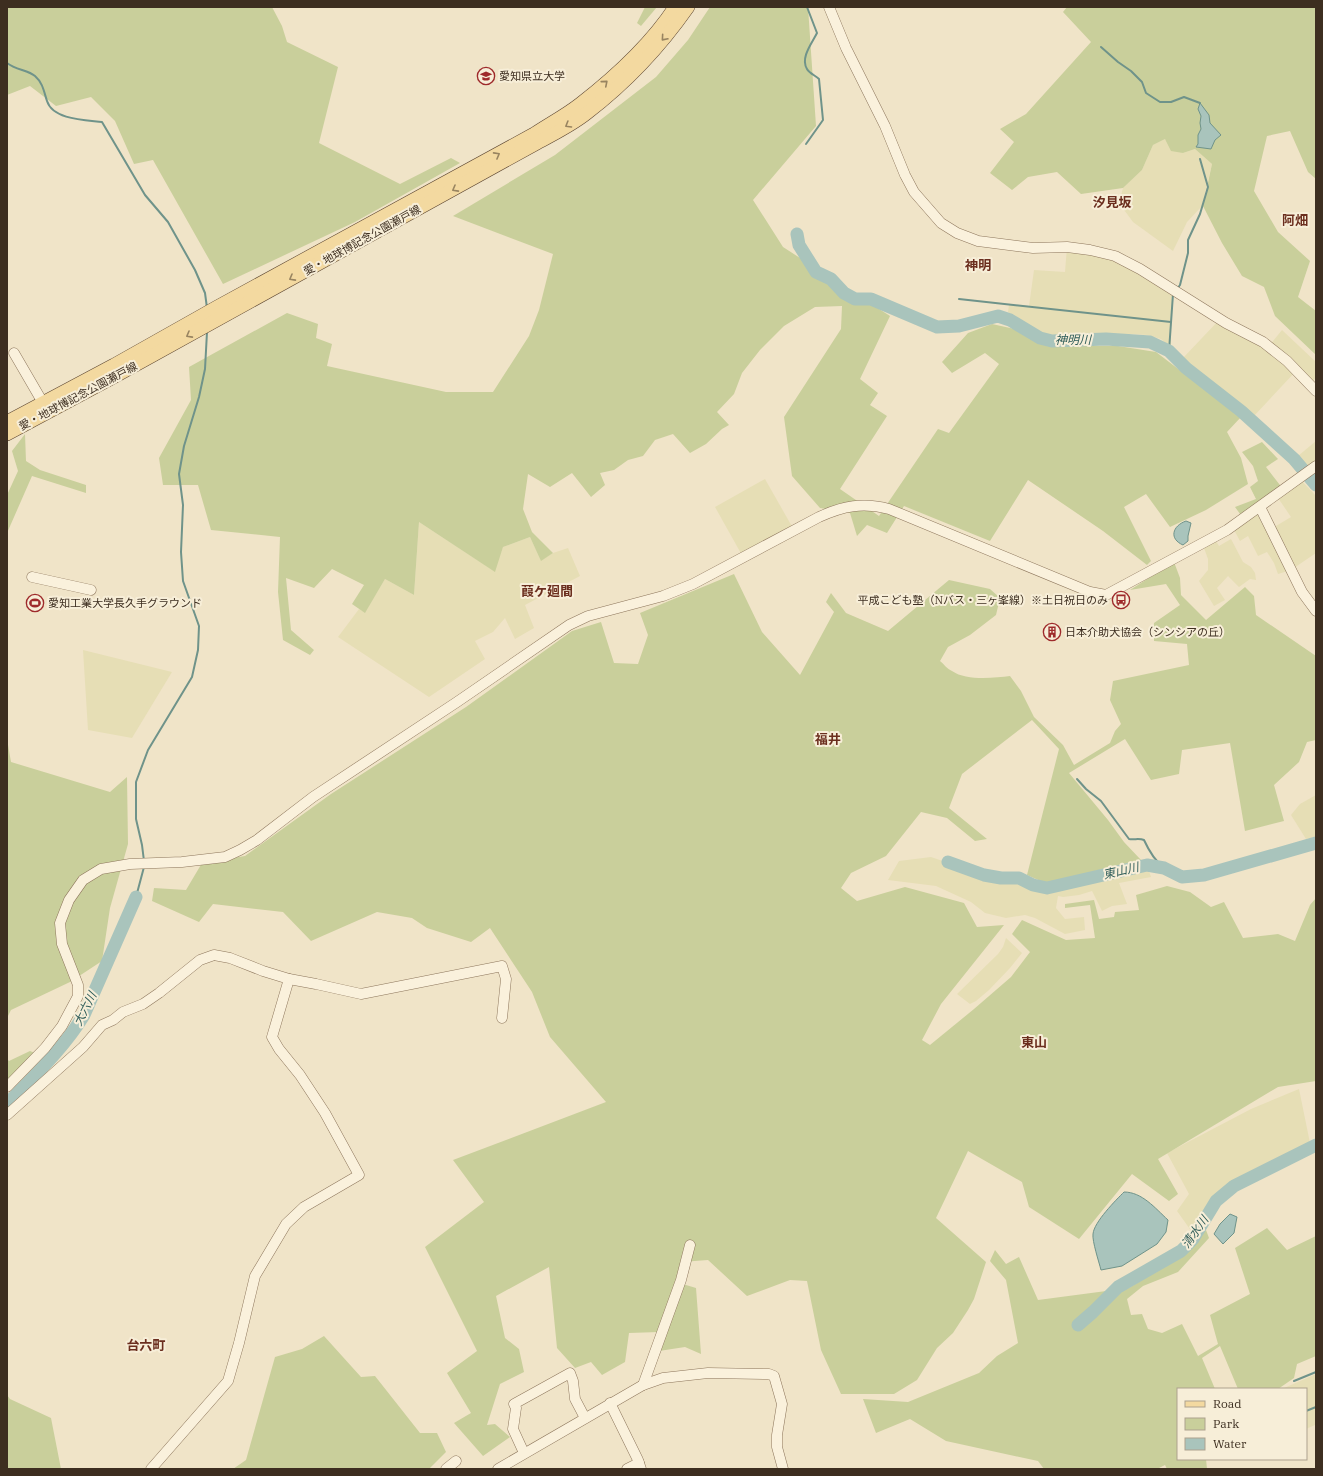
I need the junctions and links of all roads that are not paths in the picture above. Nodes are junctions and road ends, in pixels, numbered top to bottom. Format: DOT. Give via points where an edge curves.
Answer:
graph roads {
  1 [pos="675,7"];
  2 [pos="688,7"];
  3 [pos="829,7"];
  4 [pos="220,312"];
  5 [pos="14,353"];
  6 [pos="1316,391"];
  7 [pos="45,408"];
  8 [pos="7,422"];
  9 [pos="7,434"];
  10 [pos="1308,471"];
  11 [pos="1260,507"];
  12 [pos="32,577"];
  13 [pos="91,590"];
  14 [pos="1316,611"];
  15 [pos="289,979"];
  16 [pos="502,1018"];
  17 [pos="7,1087"];
  18 [pos="7,1115"];
  19 [pos="690,1245"];
  20 [pos="643,1385"];
  21 [pos="610,1403"];
  22 [pos="585,1418"];
  23 [pos="524,1453"];
  24 [pos="456,1461"];
  25 [pos="640,1466"];
  26 [pos="152,1469"];
  27 [pos="446,1469"];
  28 [pos="498,1469"];
  29 [pos="627,1469"];
  30 [pos="783,1469"];
  4 -- 1 [label="main road, 愛・地球博記念公園瀬戸線, one-way" via="534,134 580,105 633,58"];
  2 -- 4 [label="main road, 愛・地球博記念公園瀬戸線, one-way" via="641,64 586,114 537,143"];
  3 -- 6 [label="street" via="905,175 914,192 941,223 978,241 1033,248 1067,247 1115,256 1226,323 1263,342 1287,361"];
  4 -- 7 [label="main road, 愛・地球博記念公園瀬戸線"];
  5 -- 7 [label="street"];
  7 -- 8 [label="main road, 愛・地球博記念公園瀬戸線"];
  7 -- 9 [label="main road, 愛・地球博記念公園瀬戸線"];
  10 -- 11 [label="street"];
  11 -- 14 [label="street" via="1302,592"];
  11 -- 17 [label="street" via="1227,530 1106,595 1090,592 889,509 875,505 855,506 837,509 693,584 663,596 588,616 569,625 313,797 240,850 224,857 130,864 101,869 83,880 69,900 60,923 62,944 78,985 78,996 62,1026 45,1048"];
  12 -- 13 [label="street"];
  15 -- 16 [label="street" via="361,994 502,966 506,979"];
  15 -- 18 [label="street" via="230,958 214,955 200,960 143,1004 102,1025 83,1047"];
  15 -- 26 [label="street" via="272,1037 325,1113 359,1175 304,1207 286,1224 255,1276 228,1381"];
  19 -- 20 [label="street"];
  20 -- 21 [label="street"];
  20 -- 30 [label="street" via="672,1376 708,1373 774,1376 782,1404 777,1447"];
  21 -- 22 [label="street"];
  21 -- 25 [label="street"];
  22 -- 23 [label="street"];
  22 -- 23 [label="street" via="575,1400 570,1373 514,1404 516,1408 513,1429"];
  23 -- 28 [label="street"];
  24 -- 27 [label="street"];
  25 -- 29 [label="street"];
}
